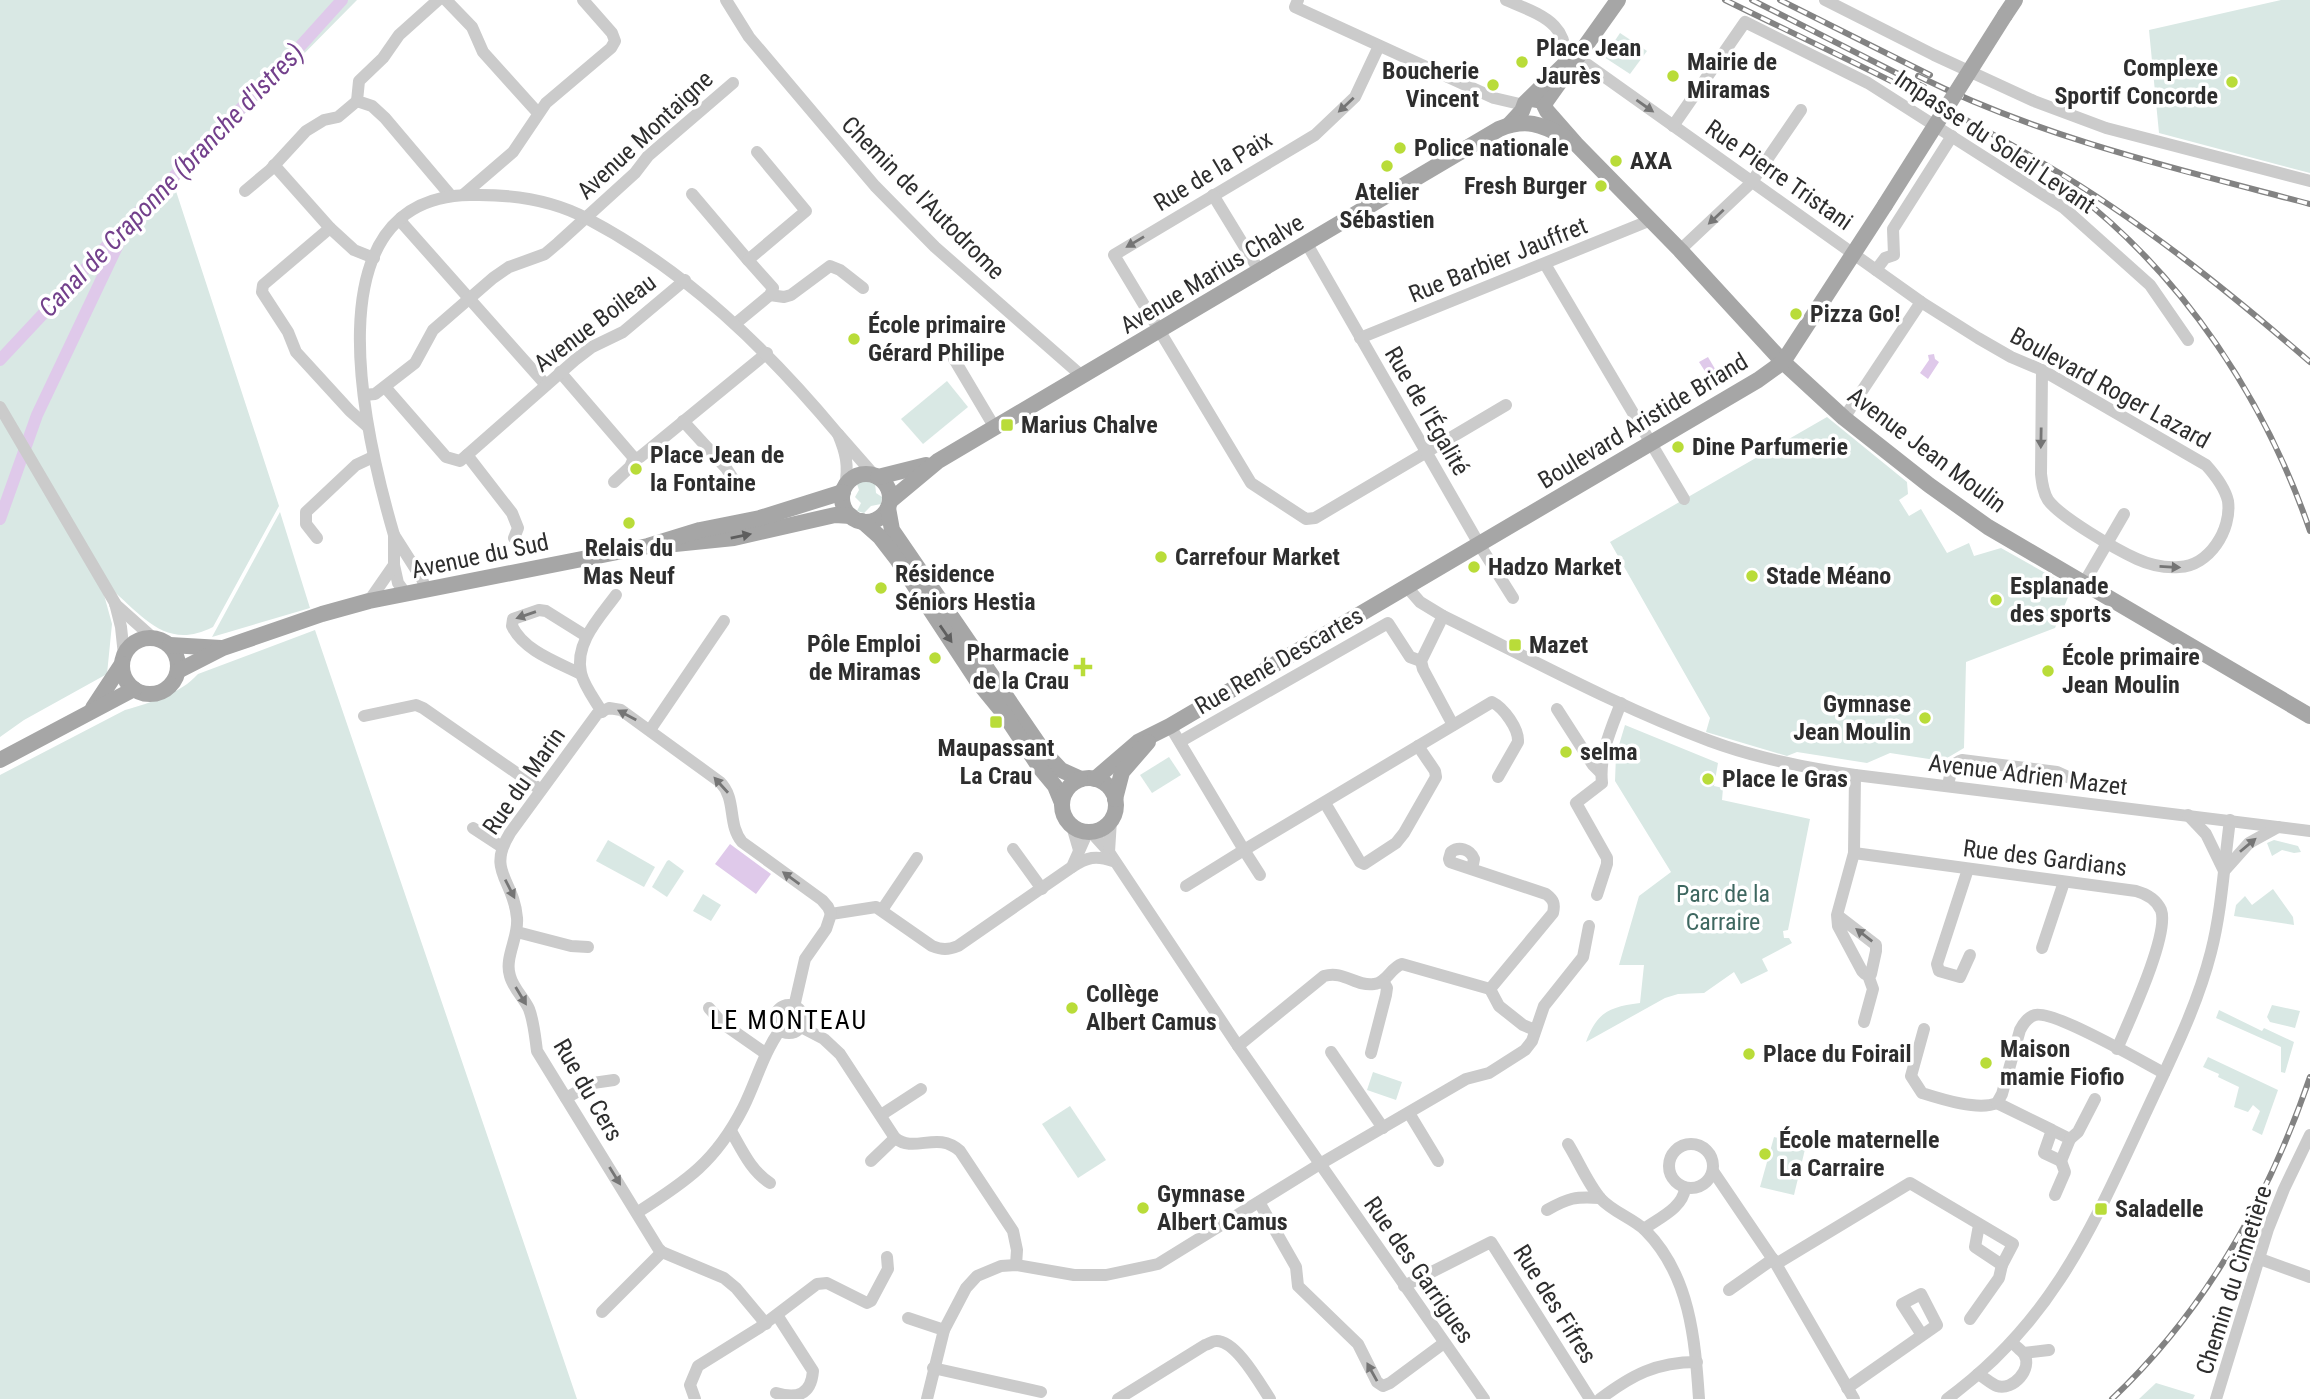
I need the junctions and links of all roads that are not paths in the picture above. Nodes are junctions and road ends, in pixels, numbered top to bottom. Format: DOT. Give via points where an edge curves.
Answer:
graph roads {
  1 [pos="438,0"];
  2 [pos="446,0"];
  3 [pos="583,0"];
  4 [pos="726,0"];
  5 [pos="1298,0"];
  6 [pos="1506,0"];
  7 [pos="1618,0"];
  8 [pos="1825,0"];
  9 [pos="2015,0"];
  10 [pos="1379,46"];
  11 [pos="1573,60"];
  12 [pos="733,83"];
  13 [pos="357,101"];
  14 [pos="1801,110"];
  15 [pos="1534,111"];
  16 [pos="538,113"];
  17 [pos="1673,126"];
  18 [pos="1952,136"];
  19 [pos="757,152"];
  20 [pos="274,164"];
  21 [pos="2310,181"];
  22 [pos="1751,183"];
  23 [pos="245,191"];
  24 [pos="692,194"];
  25 [pos="457,195"];
  26 [pos="1213,195"];
  27 [pos="401,218"];
  28 [pos="586,218"];
  29 [pos="1651,220"];
  30 [pos="330,228"];
  31 [pos="1307,244"];
  32 [pos="1680,250"];
  33 [pos="1853,253"];
  34 [pos="374,258"];
  35 [pos="748,260"];
  36 [pos="1545,264"];
  37 [pos="1876,270"];
  38 [pos="1260,272"];
  39 [pos="685,280"];
  40 [pos="863,288"];
  41 [pos="770,295"];
  42 [pos="469,299"];
  43 [pos="1921,302"];
  44 [pos="735,324"];
  45 [pos="1159,331"];
  46 [pos="1360,338"];
  47 [pos="2188,340"];
  48 [pos="767,353"];
  49 [pos="954,359"];
  50 [pos="1783,362"];
  51 [pos="2042,370"];
  52 [pos="560,372"];
  53 [pos="1083,377"];
  54 [pos="546,385"];
  55 [pos="385,387"];
  56 [pos="364,395"];
  57 [pos="1506,405"];
  58 [pos="0,408"];
  59 [pos="1844,418"];
  60 [pos="683,421"];
  61 [pos="367,426"];
  62 [pos="995,428"];
  63 [pos="838,434"];
  64 [pos="1651,443"];
  65 [pos="1426,451"];
  66 [pos="467,455"];
  67 [pos="373,457"];
  68 [pos="634,458"];
  69 [pos="938,461"];
  70 [pos="876,476"];
  71 [pos="614,482"];
  72 [pos="727,484"];
  73 [pos="844,489"];
  74 [pos="1684,499"];
  75 [pos="889,504"];
  76 [pos="2124,514"];
  77 [pos="856,519"];
  78 [pos="394,535"];
  79 [pos="317,538"];
  80 [pos="514,538"];
  81 [pos="2108,542"];
  82 [pos="1479,544"];
  83 [pos="648,546"];
  84 [pos="394,565"];
  85 [pos="2084,583"];
  86 [pos="1406,586"];
  87 [pos="426,590"];
  88 [pos="407,594"];
  89 [pos="616,595"];
  90 [pos="1513,598"];
  91 [pos="369,601"];
  92 [pos="115,603"];
  93 [pos="1443,616"];
  94 [pos="724,621"];
  95 [pos="586,636"];
  96 [pos="153,638"];
  97 [pos="170,645"];
  98 [pos="223,648"];
  99 [pos="123,659"];
  100 [pos="1421,661"];
  101 [pos="178,671"];
  102 [pos="581,674"];
  103 [pos="134,689"];
  104 [pos="1621,703"];
  105 [pos="1557,709"];
  106 [pos="91,710"];
  107 [pos="602,712"];
  108 [pos="364,716"];
  109 [pos="2310,716"];
  110 [pos="1453,725"];
  111 [pos="1170,726"];
  112 [pos="650,730"];
  113 [pos="1154,735"];
  114 [pos="1181,741"];
  115 [pos="1419,746"];
  116 [pos="0,761"];
  117 [pos="1601,773"];
  118 [pos="1855,775"];
  119 [pos="1498,776"];
  120 [pos="1088,779"];
  121 [pos="2081,783"];
  122 [pos="1948,786"];
  123 [pos="541,790"];
  124 [pos="1115,799"];
  125 [pos="1062,803"];
  126 [pos="1325,803"];
  127 [pos="2188,815"];
  128 [pos="1111,820"];
  129 [pos="2230,820"];
  130 [pos="1072,826"];
  131 [pos="2278,827"];
  132 [pos="473,828"];
  133 [pos="2310,831"];
  134 [pos="1090,832"];
  135 [pos="502,848"];
  136 [pos="1013,849"];
  137 [pos="1079,850"];
  138 [pos="1244,850"];
  139 [pos="1854,853"];
  140 [pos="1111,856"];
  141 [pos="917,858"];
  142 [pos="1072,867"];
  143 [pos="1472,869"];
  144 [pos="1968,869"];
  145 [pos="2224,871"];
  146 [pos="1260,875"];
  147 [pos="2064,882"];
  148 [pos="1186,886"];
  149 [pos="1042,889"];
  150 [pos="1597,895"];
  151 [pos="882,910"];
  152 [pos="831,914"];
  153 [pos="1838,915"];
  154 [pos="1589,926"];
  155 [pos="517,932"];
  156 [pos="587,947"];
  157 [pos="2042,948"];
  158 [pos="1970,956"];
  159 [pos="1868,975"];
  160 [pos="1383,981"];
  161 [pos="1490,989"];
  162 [pos="794,1007"];
  163 [pos="709,1008"];
  164 [pos="1864,1022"];
  165 [pos="801,1027"];
  166 [pos="1924,1029"];
  167 [pos="780,1030"];
  168 [pos="1535,1030"];
  169 [pos="1238,1046"];
  170 [pos="2117,1049"];
  171 [pos="1331,1052"];
  172 [pos="1370,1053"];
  173 [pos="765,1054"];
  174 [pos="2164,1073"];
  175 [pos="614,1080"];
  176 [pos="920,1089"];
  177 [pos="566,1098"];
  178 [pos="2095,1099"];
  179 [pos="1997,1103"];
  180 [pos="1409,1114"];
  181 [pos="881,1115"];
  182 [pos="1384,1128"];
  183 [pos="2052,1130"];
  184 [pos="730,1131"];
  185 [pos="2310,1136"];
  186 [pos="895,1138"];
  187 [pos="2070,1139"];
  188 [pos="1568,1144"];
  189 [pos="871,1161"];
  190 [pos="1438,1161"];
  191 [pos="2061,1161"];
  192 [pos="1320,1164"];
  193 [pos="1713,1171"];
  194 [pos="770,1183"];
  195 [pos="1685,1188"];
  196 [pos="2055,1195"];
  197 [pos="1600,1198"];
  198 [pos="1259,1202"];
  199 [pos="1547,1210"];
  200 [pos="638,1212"];
  201 [pos="1979,1225"];
  202 [pos="1644,1229"];
  203 [pos="662,1252"];
  204 [pos="887,1257"];
  205 [pos="2260,1259"];
  206 [pos="1775,1262"];
  207 [pos="1016,1265"];
  208 [pos="2002,1265"];
  209 [pos="2310,1278"];
  210 [pos="1404,1286"];
  211 [pos="1730,1290"];
  212 [pos="602,1312"];
  213 [pos="777,1315"];
  214 [pos="908,1318"];
  215 [pos="1970,1319"];
  216 [pos="766,1324"];
  217 [pos="944,1330"];
  218 [pos="1922,1335"];
  219 [pos="2012,1342"];
  220 [pos="1444,1343"];
  221 [pos="2049,1350"];
  222 [pos="2024,1353"];
  223 [pos="1697,1362"];
  224 [pos="933,1368"];
  225 [pos="1978,1374"];
  226 [pos="776,1392"];
  227 [pos="1041,1392"];
  228 [pos="2001,1392"];
  229 [pos="1851,1393"];
  230 [pos="693,1398"];
  231 [pos="927,1399"];
  232 [pos="1118,1399"];
  233 [pos="1270,1399"];
  234 [pos="1484,1399"];
  235 [pos="1590,1399"];
  236 [pos="1600,1399"];
  237 [pos="1699,1399"];
  238 [pos="1947,1399"];
  239 [pos="2216,1399"];
  1 -- 13 [label="street" via="399,34 359,81"];
  2 -- 16 [label="street" via="472,27 483,52"];
  3 -- 16 [label="street" via="615,41"];
  4 -- 53 [label="street, Chemin de l'Autodrome" via="749,37 875,186 935,247"];
  5 -- 10 [label="street" via="1295,8"];
  6 -- 11 [label="street" via="1554,24"];
  7 -- 11 [label="main road"];
  8 -- 21 [label="street" via="1934,55 2106,128"];
  9 -- 33 [label="main road, Boulevard Aristide Briand, bridge"];
  10 -- 15 [label="street" via="1493,98"];
  10 -- 26 [label="street, Rue de la Paix, one-way" via="1355,97 1314,135"];
  11 -- 15 [label="main road"];
  11 -- 15 [label="main road" via="1560,85"];
  11 -- 17 [label="street, Rue Pierre Tristani, one-way" via="1588,65"];
  12 -- 28 [label="street, Avenue Montaigne" via="648,156"];
  13 -- 20 [label="street" via="338,117 306,131"];
  13 -- 25 [label="street" via="372,106 385,118"];
  14 -- 22 [label="street"];
  15 -- 29 [label="main road, Avenue Jean Moulin" via="1576,144"];
  15 -- 31 [label="main road, Avenue Marius Chalve"];
  16 -- 25 [label="street" via="513,152"];
  17 -- 18 [label="street, Impasse du Soleil Levant" via="1745,22 1868,83"];
  17 -- 22 [label="street, Rue Pierre Tristani"];
  18 -- 37 [label="street" via="1893,229 1895,255 1885,258"];
  18 -- 47 [label="street, Impasse du Soleil Levant" via="2090,229 2150,285"];
  19 -- 35 [label="street" via="806,211"];
  20 -- 23 [label="street"];
  20 -- 30 [label="street"];
  22 -- 32 [label="street, one-way"];
  22 -- 33 [label="street, Rue Pierre Tristani"];
  24 -- 35 [label="street"];
  25 -- 27 [label="street" via="417,206"];
  25 -- 28 [label="street" via="526,198"];
  26 -- 38 [label="street"];
  26 -- 45 [label="street, Rue de la Paix, one-way" via="1114,255"];
  27 -- 34 [label="street"];
  27 -- 42 [label="street"];
  28 -- 39 [label="street"];
  28 -- 42 [label="street, Avenue Montaigne" via="545,254 509,267"];
  29 -- 32 [label="main road, Avenue Jean Moulin"];
  29 -- 36 [label="street, Rue Barbier Jauffret"];
  30 -- 34 [label="street" via="354,250"];
  30 -- 61 [label="street" via="263,285 262,292 296,352"];
  31 -- 38 [label="main road, Avenue Marius Chalve"];
  31 -- 46 [label="street, Rue de l'Égalité"];
  32 -- 50 [label="main road, Avenue Jean Moulin"];
  33 -- 37 [label="street, Boulevard Roger Lazard"];
  33 -- 50 [label="main road, Boulevard Aristide Briand"];
  34 -- 56 [label="street" via="365,279 359,325"];
  35 -- 41 [label="street" via="773,288"];
  36 -- 46 [label="street, Rue Barbier Jauffret"];
  36 -- 64 [label="street"];
  37 -- 43 [label="street, Boulevard Roger Lazard"];
  38 -- 45 [label="main road, Avenue Marius Chalve"];
  39 -- 44 [label="street"];
  39 -- 52 [label="street, Avenue Boileau" via="623,332 592,346"];
  40 -- 41 [label="street" via="830,266 791,295"];
  41 -- 44 [label="street"];
  42 -- 54 [label="street"];
  42 -- 55 [label="street, Avenue Montaigne" via="433,330 415,363"];
  43 -- 51 [label="street, Boulevard Roger Lazard"];
  43 -- 59 [label="street"];
  44 -- 48 [label="street"];
  45 -- 53 [label="main road, Avenue Marius Chalve"];
  45 -- 65 [label="street" via="1251,483 1306,519 1315,519"];
  46 -- 65 [label="street, Rue de l'Égalité"];
  48 -- 60 [label="street"];
  48 -- 63 [label="street"];
  49 -- 62 [label="street"];
  50 -- 59 [label="main road, Avenue Jean Moulin"];
  50 -- 64 [label="main road, Boulevard Aristide Briand"];
  51 -- 81 [label="street, Boulevard Roger Lazard, one-way" via="2043,489 2056,509"];
  81 -- 51 [label="street, Boulevard Roger Lazard, one-way" via="2137,559 2182,568 2214,549 2228,520 2228,500 2206,465"];
  52 -- 54 [label="street, Avenue Boileau"];
  52 -- 68 [label="street"];
  53 -- 62 [label="main road, Avenue Marius Chalve"];
  54 -- 66 [label="street, Avenue Boileau"];
  55 -- 56 [label="street, Avenue Montaigne"];
  55 -- 66 [label="street" via="446,457 460,461"];
  56 -- 61 [label="street"];
  57 -- 65 [label="street"];
  58 -- 92 [label="street"];
  59 -- 85 [label="main road, Avenue Jean Moulin" via="1988,527"];
  60 -- 68 [label="street"];
  60 -- 72 [label="street" via="726,468 732,477"];
  61 -- 67 [label="street"];
  62 -- 69 [label="main road, Avenue Marius Chalve"];
  63 -- 70 [label="street"];
  63 -- 73 [label="street" via="847,455"];
  64 -- 74 [label="street"];
  64 -- 82 [label="main road, Boulevard Aristide Briand"];
  65 -- 82 [label="street, Rue de l'Égalité"];
  66 -- 80 [label="street" via="512,513 519,528"];
  67 -- 78 [label="street"];
  67 -- 79 [label="street" via="356,465 306,512 306,524"];
  68 -- 71 [label="street"];
  69 -- 70 [label="main road, Avenue Marius Chalve"];
  69 -- 75 [label="main road, Avenue Marius Chalve"];
  70 -- 73 [label="main road" via="858,475"];
  70 -- 75 [label="main road" via="888,487"];
  73 -- 77 [label="main road" via="844,505"];
  73 -- 83 [label="main road, Avenue du Sud" via="831,498"];
  75 -- 77 [label="main road" via="880,517"];
  75 -- 120 [label="main road" via="892,530 1044,752 1061,771"];
  76 -- 81 [label="street"];
  83 -- 77 [label="main road, Avenue du Sud, one-way" via="734,538 835,515"];
  77 -- 125 [label="main road, one-way" via="880,537 897,559 978,682 1055,786"];
  78 -- 84 [label="street"];
  78 -- 87 [label="street"];
  81 -- 85 [label="street"];
  82 -- 86 [label="main road, Boulevard Aristide Briand"];
  82 -- 90 [label="street, Rue de l'Égalité"];
  83 -- 87 [label="main road, Avenue du Sud"];
  84 -- 88 [label="street" via="398,583"];
  84 -- 91 [label="street"];
  85 -- 109 [label="main road, Avenue Jean Moulin"];
  86 -- 93 [label="street, Avenue Adrien Mazet" via="1420,602"];
  86 -- 111 [label="main road, Boulevard Aristide Briand"];
  87 -- 88 [label="main road, Avenue du Sud"];
  88 -- 91 [label="main road, Avenue du Sud"];
  89 -- 95 [label="street"];
  91 -- 98 [label="main road, Avenue du Sud"];
  92 -- 96 [label="street"];
  92 -- 99 [label="street"];
  93 -- 100 [label="street"];
  93 -- 104 [label="street, Avenue Adrien Mazet"];
  94 -- 112 [label="street"];
  95 -- 102 [label="street"];
  95 -- 102 [label="street, one-way" via="546,611 513,619 512,626 533,649"];
  96 -- 97 [label="main road"];
  96 -- 99 [label="main road" via="135,642"];
  97 -- 98 [label="main road"];
  97 -- 101 [label="main road"];
  98 -- 101 [label="main road"];
  99 -- 103 [label="main road" via="123,675"];
  99 -- 106 [label="main road"];
  100 -- 110 [label="street"];
  100 -- 114 [label="street, Rue René Descartes" via="1410,657 1388,623"];
  101 -- 103 [label="main road" via="161,692"];
  102 -- 107 [label="street"];
  103 -- 106 [label="main road"];
  104 -- 117 [label="street"];
  104 -- 118 [label="street, Avenue Adrien Mazet" via="1736,749"];
  105 -- 117 [label="street"];
  106 -- 116 [label="main road"];
  112 -- 107 [label="street, one-way" via="621,710"];
  107 -- 123 [label="street, Rue du Marin"];
  108 -- 123 [label="street" via="416,705"];
  110 -- 115 [label="street"];
  110 -- 119 [label="street" via="1492,702 1500,706 1518,742"];
  111 -- 113 [label="main road, Boulevard Aristide Briand"];
  111 -- 114 [label="street"];
  152 -- 112 [label="street, one-way" via="822,900 735,834 727,789"];
  113 -- 120 [label="main road, Boulevard Aristide Briand"];
  113 -- 124 [label="main road, Boulevard Aristide Briand" via="1122,772"];
  114 -- 138 [label="street"];
  115 -- 126 [label="street"];
  115 -- 126 [label="street" via="1436,777 1396,843 1364,864"];
  117 -- 150 [label="street" via="1600,787 1576,803 1607,858"];
  118 -- 122 [label="street, Avenue Adrien Mazet"];
  118 -- 139 [label="street"];
  120 -- 124 [label="main road" via="1108,786"];
  120 -- 125 [label="main road" via="1066,791"];
  121 -- 122 [label="street" via="2057,772 1962,760 1952,767"];
  122 -- 127 [label="street, Avenue Adrien Mazet"];
  123 -- 135 [label="street, Rue du Marin"];
  124 -- 128 [label="main road"];
  125 -- 130 [label="main road"];
  126 -- 138 [label="street"];
  127 -- 129 [label="street, Avenue Adrien Mazet"];
  127 -- 145 [label="street" via="2206,834"];
  128 -- 134 [label="main road"];
  128 -- 140 [label="street"];
  129 -- 131 [label="street, Avenue Adrien Mazet"];
  129 -- 145 [label="street"];
  130 -- 134 [label="main road"];
  130 -- 137 [label="street"];
  131 -- 133 [label="street, Avenue Adrien Mazet"];
  145 -- 131 [label="street, one-way" via="2249,843"];
  132 -- 135 [label="street"];
  134 -- 137 [label="street"];
  134 -- 140 [label="street"];
  135 -- 155 [label="street, Rue du Marin, one-way" via="500,865 516,900"];
  136 -- 149 [label="street"];
  137 -- 142 [label="street"];
  138 -- 146 [label="street"];
  138 -- 148 [label="street"];
  139 -- 144 [label="street, Rue des Gardians"];
  139 -- 153 [label="street"];
  140 -- 142 [label="street" via="1083,859"];
  140 -- 169 [label="street, Rue des Garrigues"];
  141 -- 151 [label="street"];
  142 -- 149 [label="street"];
  143 -- 161 [label="street" via="1546,894 1555,906"];
  144 -- 147 [label="street, Rue des Gardians"];
  144 -- 158 [label="street" via="1937,964 1939,971 1959,977"];
  145 -- 174 [label="street" via="2204,976"];
  147 -- 157 [label="street"];
  147 -- 170 [label="street, Rue des Gardians" via="2145,893 2162,911 2150,969"];
  149 -- 151 [label="street" via="950,949 932,946"];
  151 -- 152 [label="street" via="876,906"];
  152 -- 162 [label="street" via="805,959"];
  153 -- 159 [label="street" via="1838,926"];
  159 -- 153 [label="street, one-way" via="1873,971 1876,945"];
  154 -- 168 [label="street" via="1581,962 1544,1006"];
  155 -- 156 [label="street"];
  155 -- 177 [label="street, Rue du Cers, one-way" via="509,975 528,1007 537,1051"];
  159 -- 164 [label="street" via="1873,989"];
  160 -- 161 [label="street" via="1402,964"];
  160 -- 169 [label="street" via="1369,985 1334,972 1324,976"];
  160 -- 172 [label="street" via="1386,996"];
  161 -- 168 [label="street" via="1499,1006"];
  162 -- 165 [label="street" via="802,1015"];
  162 -- 167 [label="street" via="777,1012"];
  163 -- 173 [label="street"];
  165 -- 167 [label="street" via="790,1033"];
  165 -- 181 [label="street" via="840,1054"];
  166 -- 179 [label="street" via="1912,1071 1922,1093 1960,1103"];
  167 -- 173 [label="street"];
  168 -- 180 [label="street" via="1525,1050"];
  169 -- 192 [label="street, Rue des Garrigues"];
  170 -- 174 [label="street"];
  170 -- 179 [label="street" via="2073,1026 2034,1015 2020,1030"];
  171 -- 182 [label="street"];
  173 -- 184 [label="street"];
  174 -- 219 [label="street" via="2083,1244 2059,1284"];
  175 -- 177 [label="street" via="593,1083"];
  176 -- 181 [label="street"];
  177 -- 200 [label="street, Rue du Cers, one-way"];
  178 -- 187 [label="street"];
  179 -- 183 [label="street"];
  180 -- 182 [label="street"];
  180 -- 190 [label="street"];
  181 -- 186 [label="street"];
  182 -- 192 [label="street"];
  183 -- 187 [label="street"];
  183 -- 191 [label="street" via="2044,1153"];
  184 -- 194 [label="street" via="750,1165"];
  184 -- 200 [label="street" via="695,1174"];
  185 -- 205 [label="street, Chemin du Cimetière" via="2278,1202"];
  186 -- 189 [label="street"];
  186 -- 207 [label="street" via="907,1143 943,1141 960,1151 1013,1231"];
  187 -- 191 [label="street"];
  188 -- 197 [label="street"];
  191 -- 196 [label="street" via="2065,1172"];
  192 -- 198 [label="street"];
  192 -- 210 [label="street, Rue des Garrigues"];
  193 -- 195 [label="street" via="1699,1187"];
  193 -- 195 [label="street" via="1707,1150 1694,1144 1679,1147 1668,1166 1673,1180"];
  193 -- 206 [label="street"];
  195 -- 202 [label="street" via="1679,1204"];
  197 -- 199 [label="street" via="1567,1199"];
  197 -- 202 [label="street"];
  198 -- 207 [label="street" via="1158,1264 1129,1272 1074,1275"];
  220 -- 198 [label="street, one-way" via="1390,1383 1383,1386 1377,1382 1358,1344 1298,1286 1296,1267"];
  200 -- 203 [label="street, Rue du Cers"];
  201 -- 206 [label="street" via="1910,1183"];
  201 -- 208 [label="street" via="1975,1247"];
  201 -- 208 [label="street" via="2013,1244"];
  202 -- 223 [label="street" via="1673,1269 1687,1303"];
  203 -- 212 [label="street"];
  203 -- 216 [label="street" via="724,1278"];
  204 -- 213 [label="street" via="888,1269 872,1301 867,1303 822,1283"];
  205 -- 209 [label="street"];
  205 -- 239 [label="street, Chemin du Cimetière"];
  206 -- 211 [label="street"];
  206 -- 229 [label="street"];
  207 -- 217 [label="street" via="976,1276"];
  208 -- 215 [label="street" via="1999,1278"];
  210 -- 220 [label="street, Rue des Garrigues"];
  210 -- 235 [label="street, Rue des Fifres" via="1491,1242"];
  213 -- 216 [label="street"];
  213 -- 226 [label="street" via="813,1371 807,1391 797,1398"];
  214 -- 217 [label="street"];
  216 -- 230 [label="street" via="698,1366 690,1385"];
  217 -- 224 [label="street"];
  218 -- 229 [label="street"];
  219 -- 222 [label="street"];
  219 -- 225 [label="street"];
  220 -- 234 [label="street, Rue des Garrigues"];
  221 -- 222 [label="street"];
  222 -- 228 [label="street" via="2023,1373"];
  223 -- 236 [label="street, Rue des Fifres" via="1639,1373"];
  223 -- 237 [label="street"];
  224 -- 227 [label="street"];
  224 -- 231 [label="street"];
  225 -- 228 [label="street"];
  225 -- 238 [label="street"];
  232 -- 233 [label="street" via="1216,1341 1236,1350"];
}
